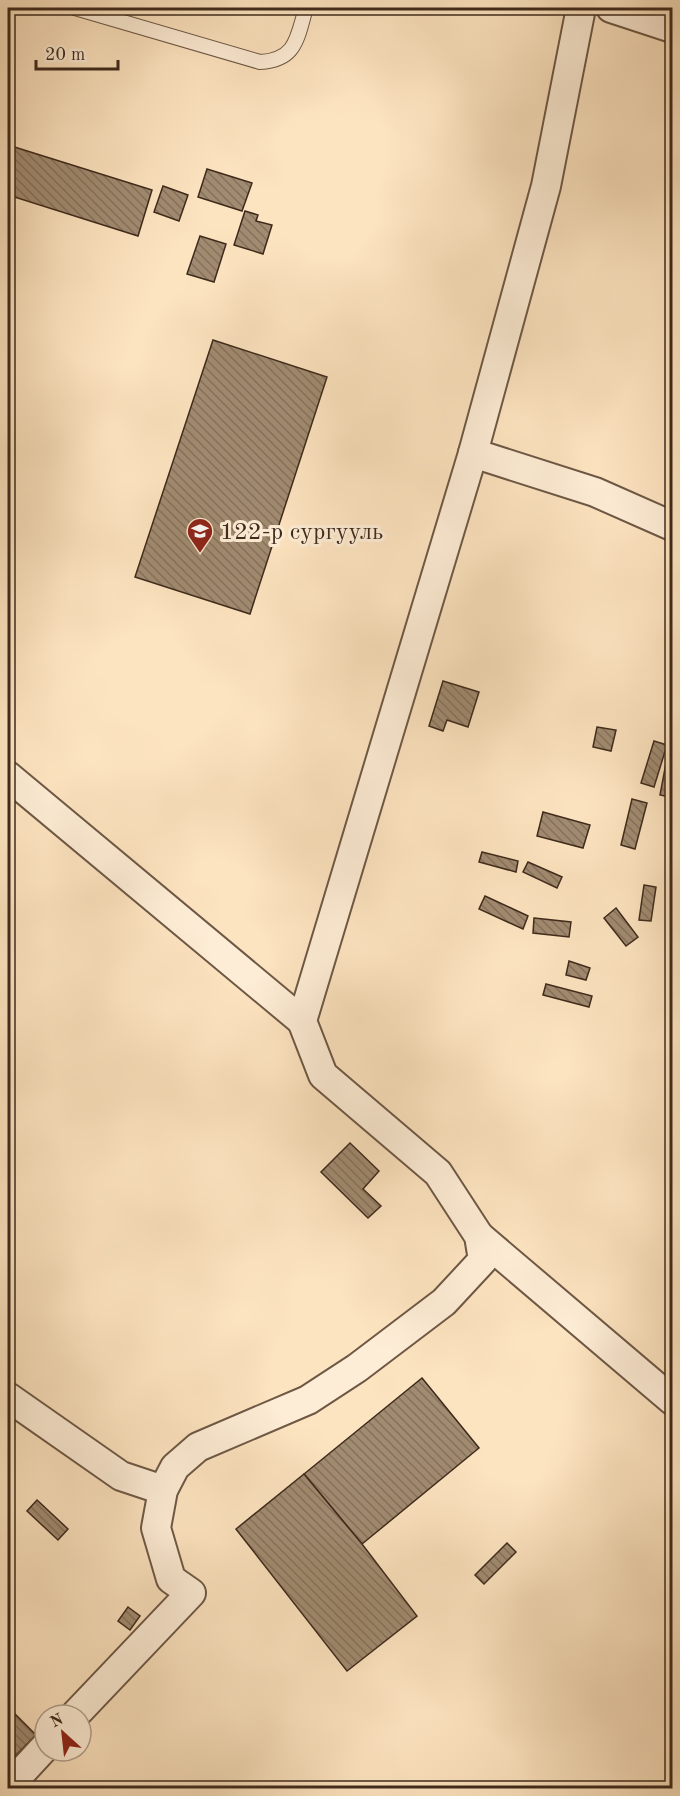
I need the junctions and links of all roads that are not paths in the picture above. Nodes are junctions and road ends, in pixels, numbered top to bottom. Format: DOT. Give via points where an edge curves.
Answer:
graph roads {
  1 [pos="75,8"];
  2 [pos="306,8"];
  3 [pos="581,8"];
  4 [pos="611,8"];
  5 [pos="672,28"];
  6 [pos="473,453"];
  7 [pos="672,526"];
  8 [pos="8,776"];
  9 [pos="302,1021"];
  10 [pos="479,1236"];
  11 [pos="8,1397"];
  12 [pos="672,1400"];
  13 [pos="163,1490"];
  14 [pos="86,1703"];
  15 [pos="33,1760"];
  16 [pos="8,1786"];
  1 -- 2 [label="lane" via="260,62 275,62 294,46"];
  3 -- 6 [label="street" via="546,186"];
  4 -- 5 [label="street"];
  6 -- 7 [label="street" via="595,492"];
  6 -- 9 [label="street"];
  8 -- 9 [label="street"];
  9 -- 10 [label="street" via="323,1075 438,1173"];
  10 -- 12 [label="street"];
  10 -- 13 [label="street" via="483,1260 444,1302 308,1400 198,1448 175,1467"];
  11 -- 13 [label="street" via="121,1476"];
  13 -- 14 [label="street" via="156,1528 171,1579 191,1593"];
  15 -- 16 [label="street"];
}
